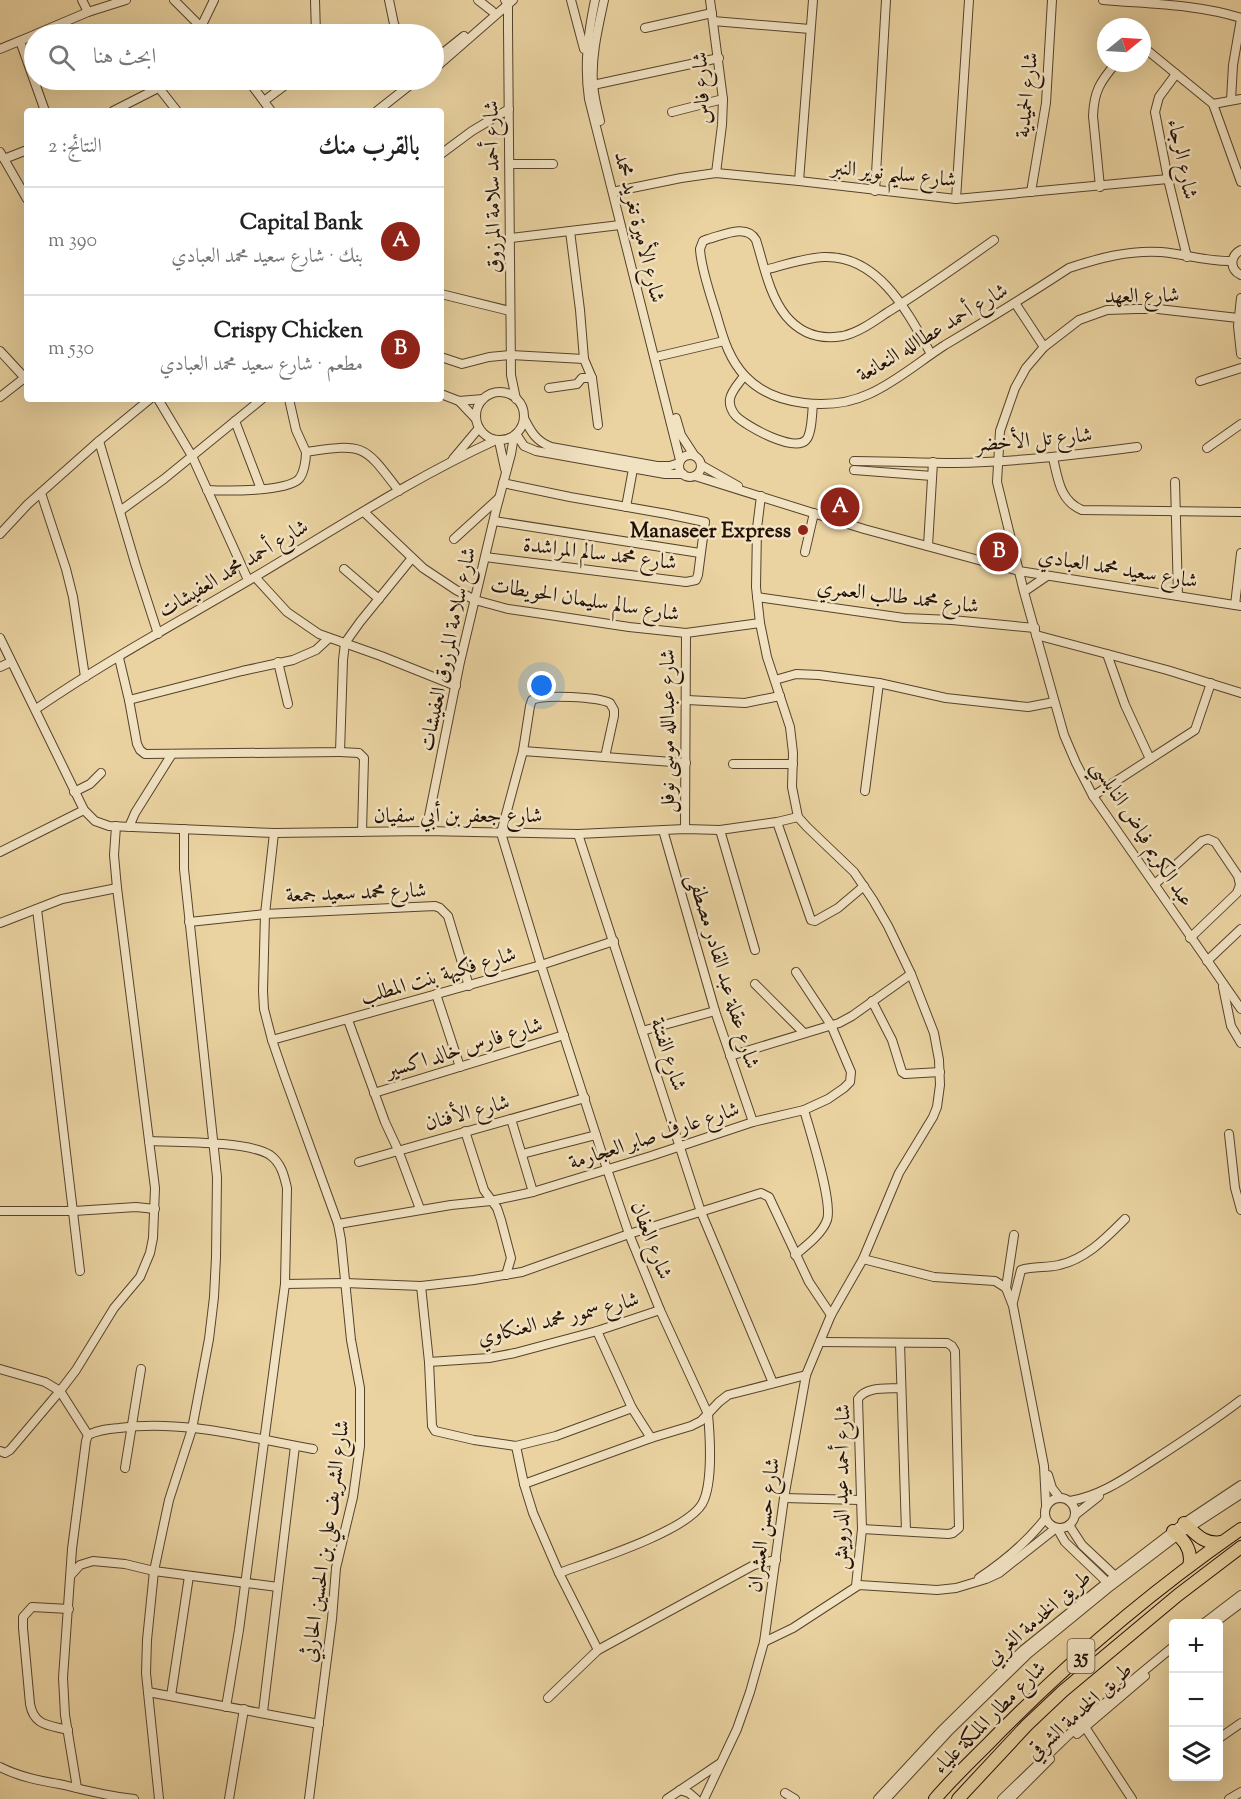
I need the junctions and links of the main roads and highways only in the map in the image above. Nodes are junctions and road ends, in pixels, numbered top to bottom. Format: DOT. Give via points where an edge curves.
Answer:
graph roads {
  1 [pos="1186,1526"];
  2 [pos="1241,1529"];
  3 [pos="1176,1533"];
  4 [pos="1224,1541"];
  5 [pos="1241,1547"];
  6 [pos="1189,1566"];
  7 [pos="935,1799"];
  8 [pos="958,1799"];
  1 -- 4 [label="highway" via="1206,1541"];
  2 -- 4 [label="highway, شارع مطار الملكة علياء / 35"];
  3 -- 6 [label="highway" via="1189,1550"];
  4 -- 6 [label="highway, شارع مطار الملكة علياء / 35"];
  5 -- 8 [label="highway, شارع مطار الملكة علياء / 35" via="1178,1594 1063,1691"];
  6 -- 7 [label="highway, شارع مطار الملكة علياء / 35" via="1054,1678"];
}
